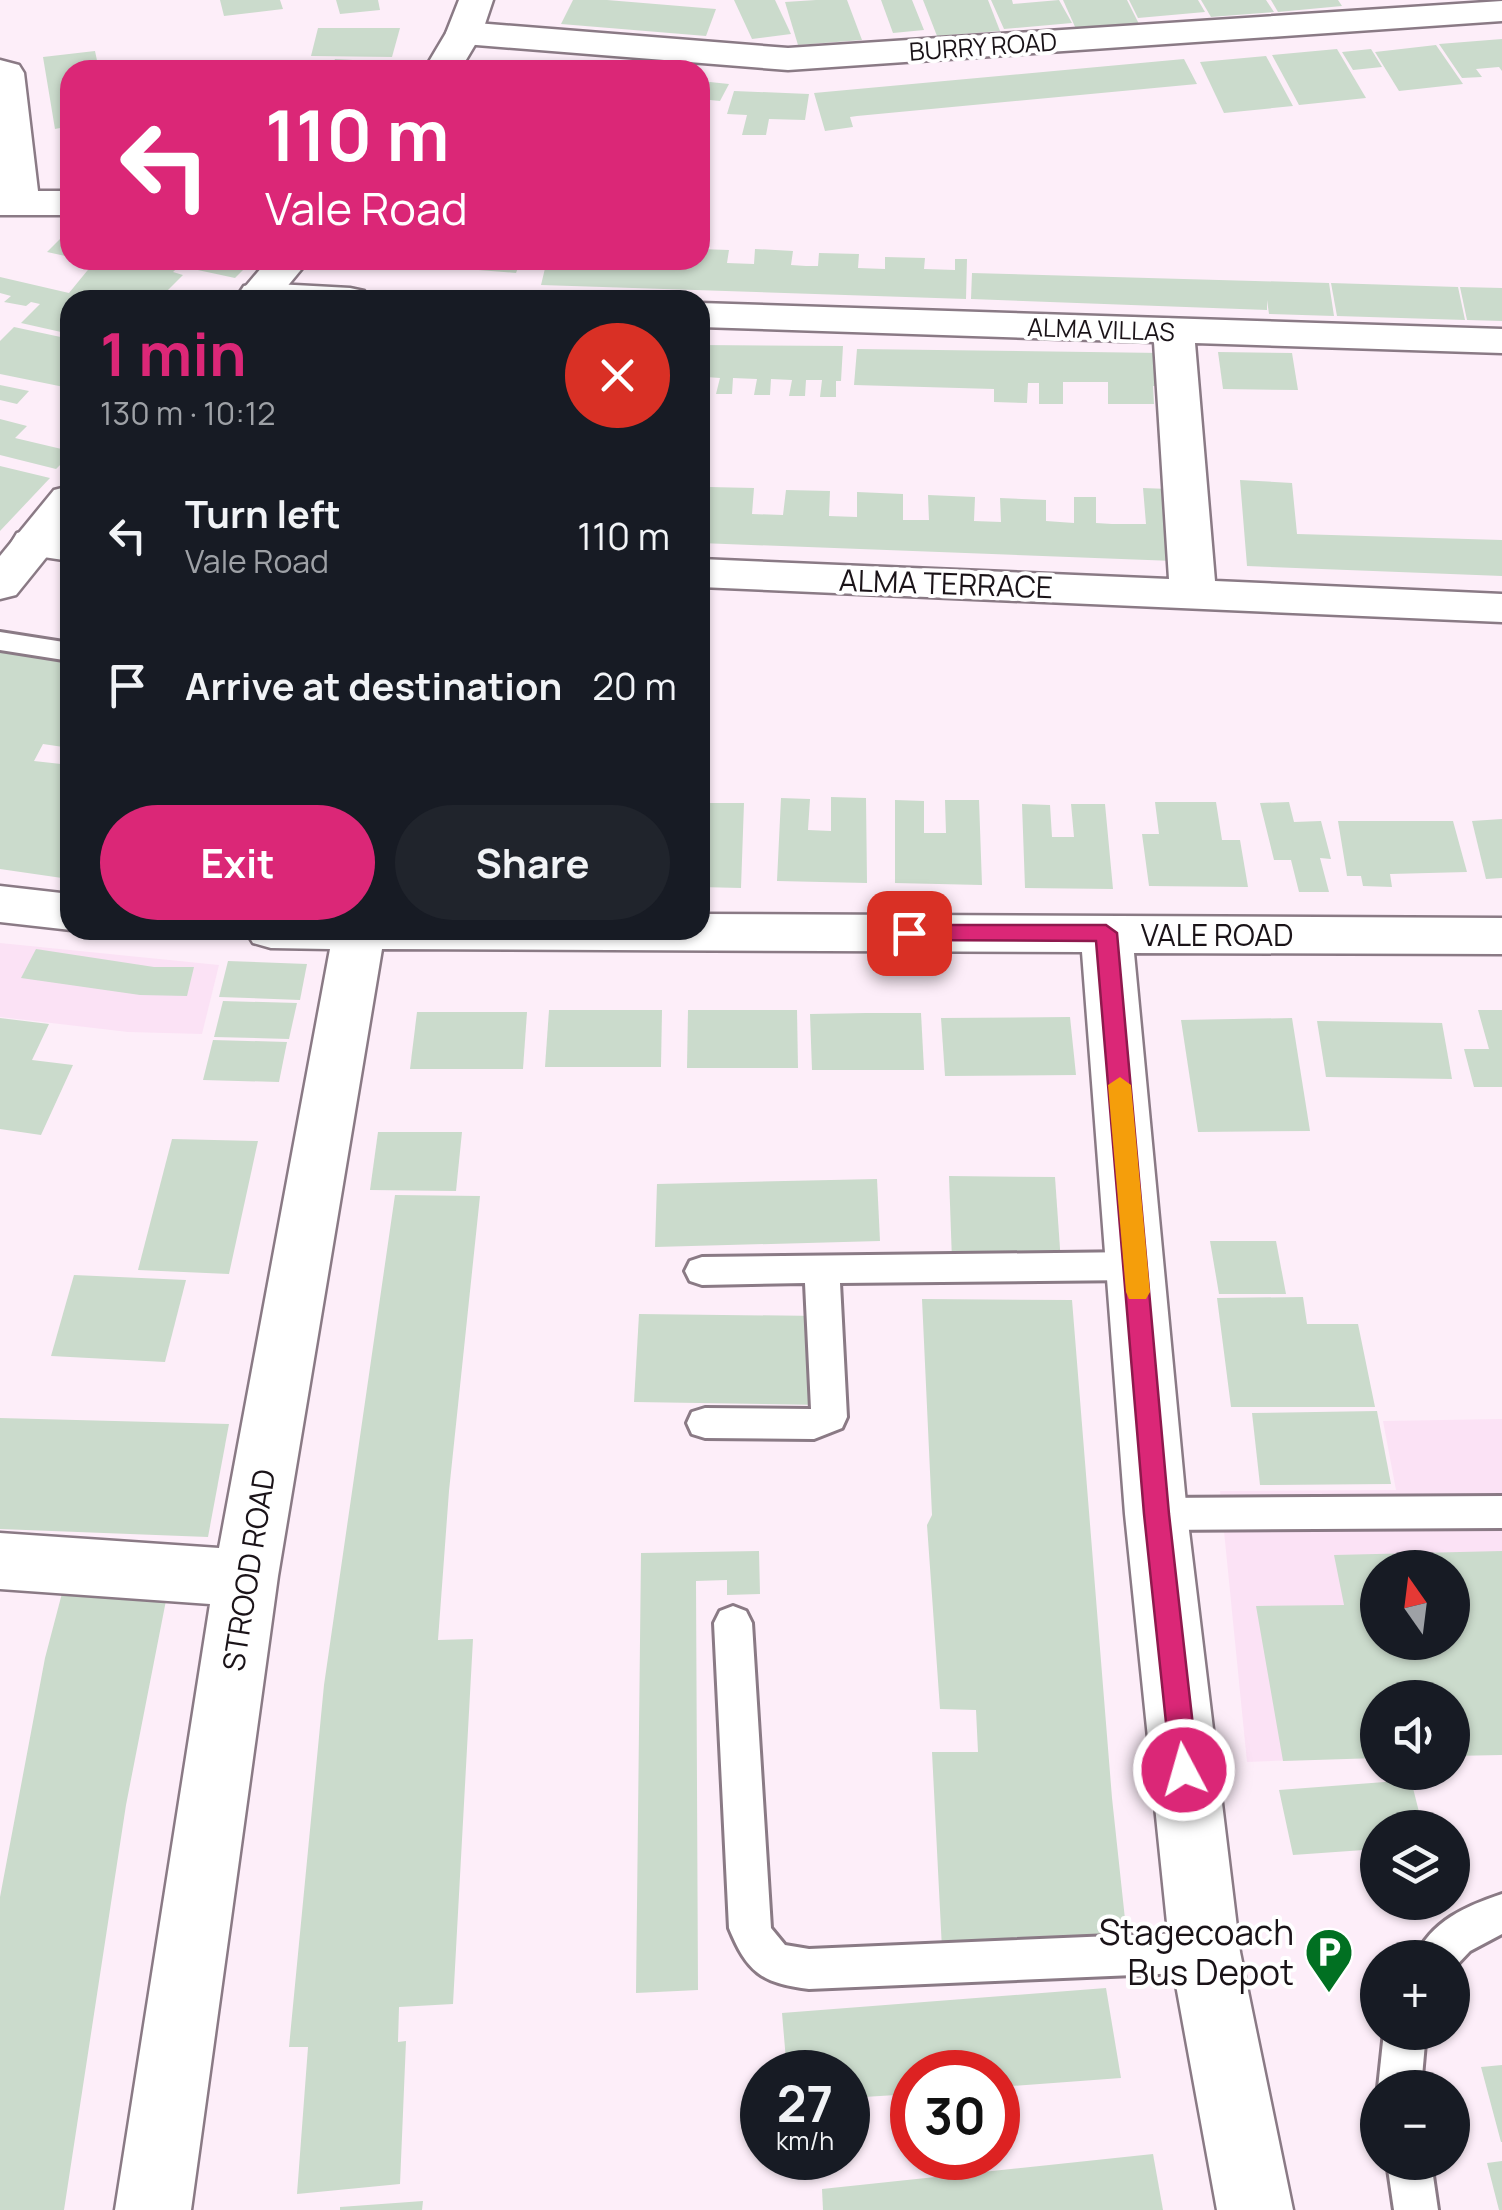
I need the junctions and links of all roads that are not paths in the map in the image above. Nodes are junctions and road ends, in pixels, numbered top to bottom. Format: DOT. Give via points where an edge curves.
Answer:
graph roads {
  1 [pos="1502,11"];
  2 [pos="470,16"];
  3 [pos="447,60"];
  4 [pos="0,71"];
  5 [pos="10,202"];
  6 [pos="60,203"];
  7 [pos="280,270"];
  8 [pos="263,290"];
  9 [pos="710,315"];
  10 [pos="1174,331"];
  11 [pos="1502,341"];
  12 [pos="52,545"];
  13 [pos="710,573"];
  14 [pos="0,585"];
  15 [pos="1193,594"];
  16 [pos="1502,608"];
  17 [pos="0,641"];
  18 [pos="60,650"];
  19 [pos="0,904"];
  20 [pos="60,911"];
  21 [pos="710,932"];
  22 [pos="1106,933"];
  23 [pos="1502,936"];
  24 [pos="358,940"];
  25 [pos="1136,1266"];
  26 [pos="702,1270"];
  27 [pos="822,1270"];
  28 [pos="705,1423"];
  29 [pos="1502,1512"];
  30 [pos="1156,1514"];
  31 [pos="0,1561"];
  32 [pos="246,1576"];
  33 [pos="733,1623"];
  34 [pos="1502,1914"];
  35 [pos="1454,1940"];
  36 [pos="1205,1952"];
  37 [pos="1412,2180"];
  38 [pos="153,2210"];
  39 [pos="1255,2210"];
  40 [pos="1416,2210"];
  1 -- 2 [label="main road, BURRY ROAD" via="788,59"];
  2 -- 3 [label="main road"];
  4 -- 5 [label="main road" via="6,72"];
  5 -- 6 [label="main road"];
  7 -- 8 [label="main road"];
  9 -- 10 [label="main road, ALMA VILLAS"];
  10 -- 11 [label="main road, ALMA VILLAS"];
  10 -- 15 [label="main road"];
  12 -- 14 [label="main road"];
  13 -- 15 [label="main road, ALMA TERRACE"];
  15 -- 16 [label="main road, ALMA TERRACE"];
  17 -- 18 [label="lane"];
  19 -- 20 [label="main road"];
  21 -- 22 [label="main road, VALE ROAD"];
  22 -- 23 [label="main road, VALE ROAD"];
  22 -- 25 [label="main road"];
  24 -- 32 [label="main road, STROOD ROAD"];
  25 -- 27 [label="lane"];
  25 -- 30 [label="main road"];
  26 -- 27 [label="lane"];
  27 -- 28 [label="lane" via="829,1416 814,1424"];
  29 -- 30 [label="lane"];
  30 -- 36 [label="main road"];
  31 -- 32 [label="main road"];
  32 -- 38 [label="main road, STROOD ROAD"];
  33 -- 36 [label="lane" via="750,1928 758,1952 780,1965 808,1969"];
  34 -- 35 [label="lane"];
  36 -- 39 [label="main road"];
  37 -- 40 [label="lane"];
}
